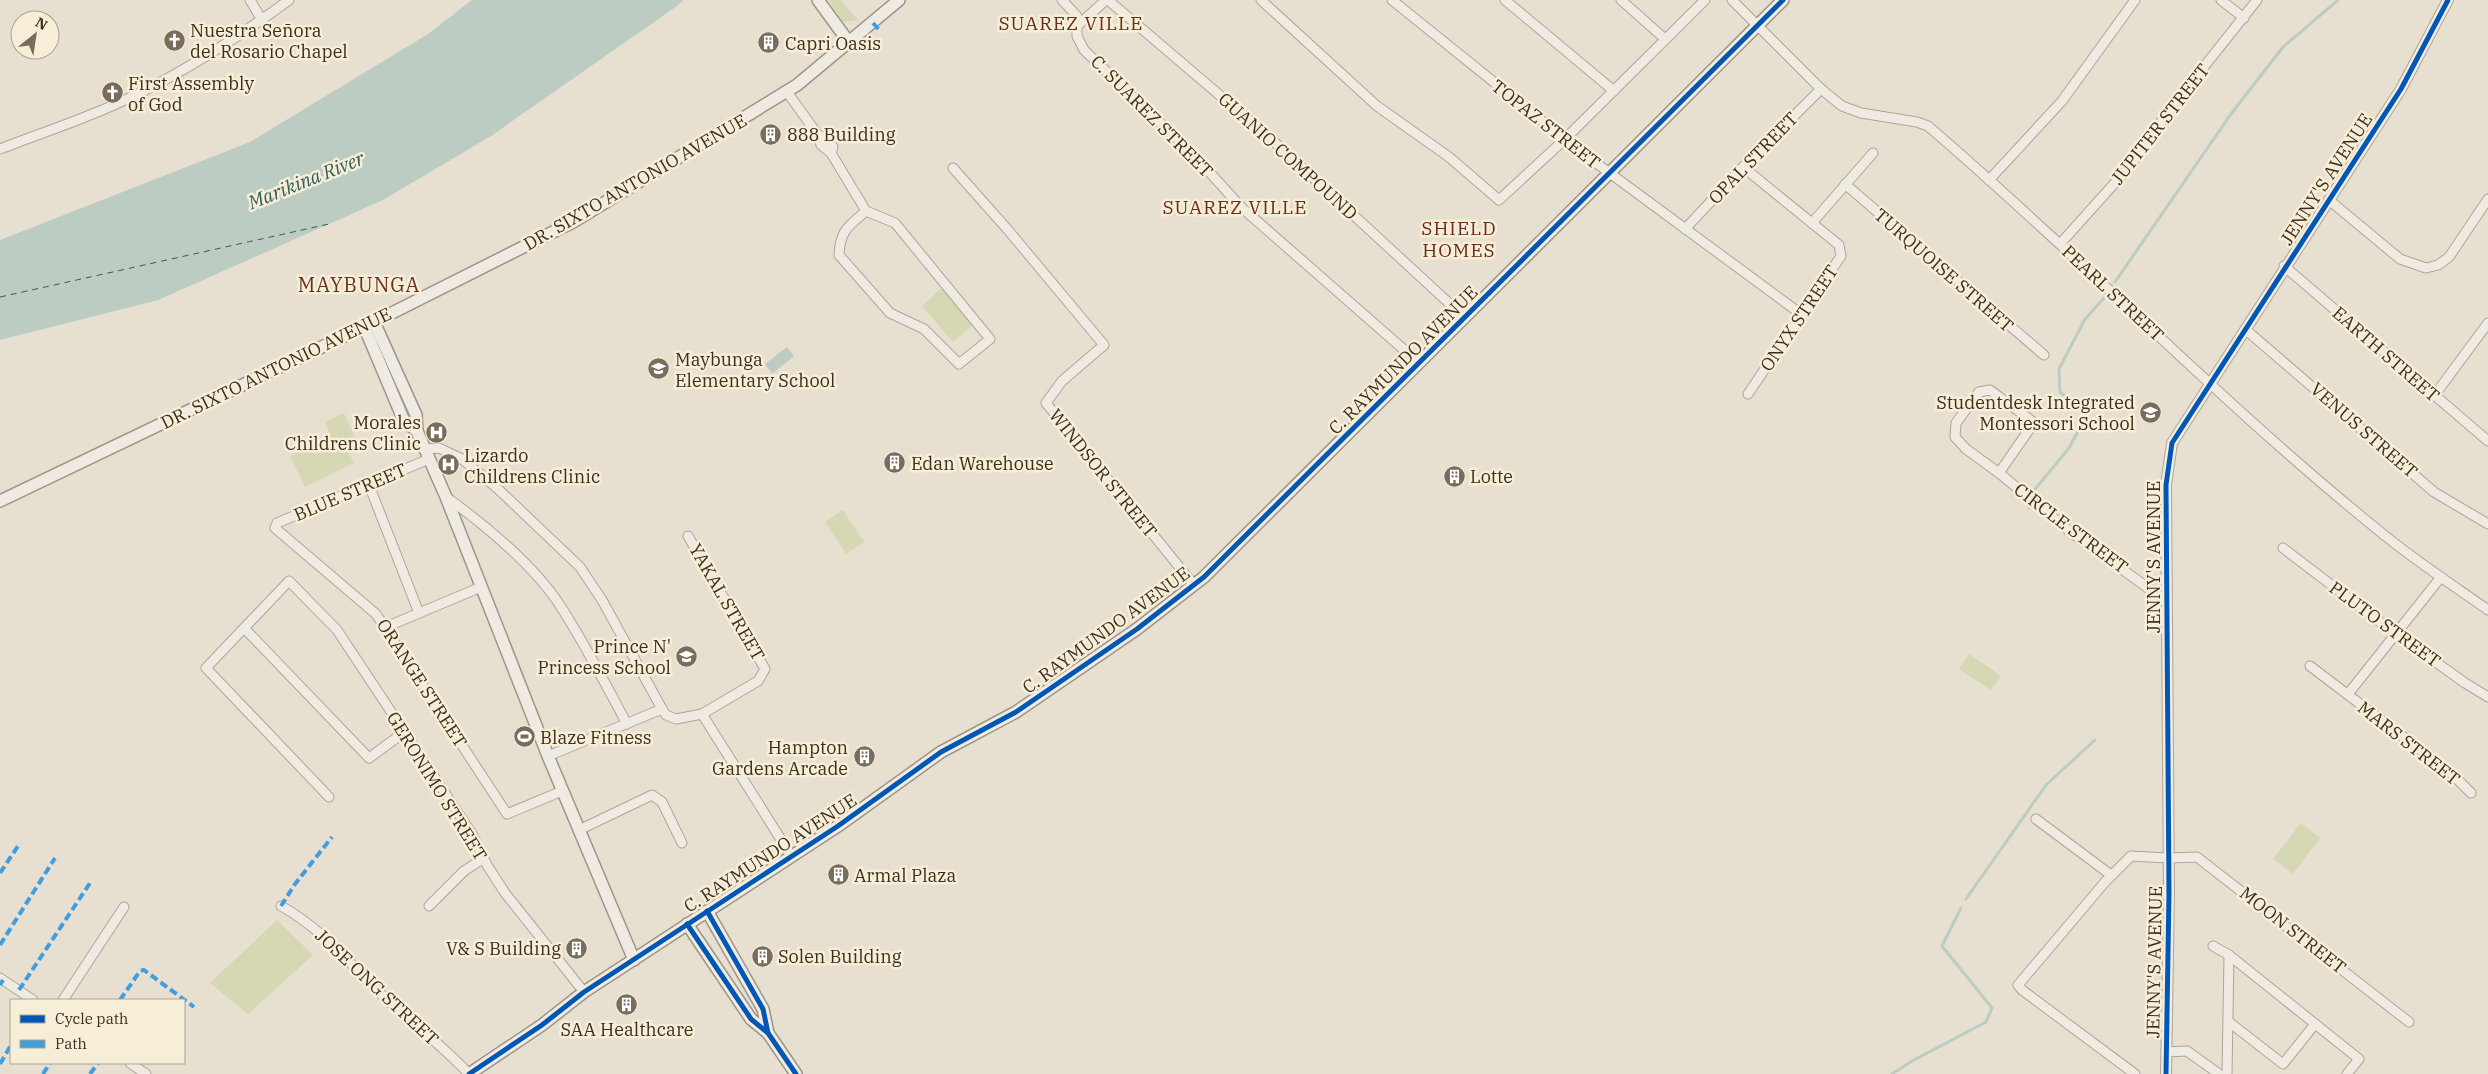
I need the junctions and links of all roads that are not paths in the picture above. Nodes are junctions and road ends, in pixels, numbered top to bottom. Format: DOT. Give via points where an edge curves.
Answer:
graph roads {
  1 [pos="250,0"];
  2 [pos="289,0"];
  3 [pos="818,0"];
  4 [pos="899,0"];
  5 [pos="1062,0"];
  6 [pos="1107,0"];
  7 [pos="1261,0"];
  8 [pos="1392,0"];
  9 [pos="1505,0"];
  10 [pos="1621,0"];
  11 [pos="1705,0"];
  12 [pos="1732,0"];
  13 [pos="1783,0"];
  14 [pos="2136,0"];
  15 [pos="2221,0"];
  16 [pos="2257,0"];
  17 [pos="2448,0"];
  18 [pos="2244,18"];
  19 [pos="262,20"];
  20 [pos="1759,25"];
  21 [pos="1076,27"];
  22 [pos="1665,39"];
  23 [pos="848,41"];
  24 [pos="1821,89"];
  25 [pos="1614,91"];
  26 [pos="787,92"];
  27 [pos="1564,140"];
  28 [pos="0,149"];
  29 [pos="1873,153"];
  30 [pos="1743,167"];
  31 [pos="952,168"];
  32 [pos="1608,173"];
  33 [pos="1989,180"];
  34 [pos="1845,184"];
  35 [pos="2488,199"];
  36 [pos="2329,200"];
  37 [pos="866,211"];
  38 [pos="1812,223"];
  39 [pos="1685,229"];
  40 [pos="2060,244"];
  41 [pos="2284,266"];
  42 [pos="1801,314"];
  43 [pos="1464,317"];
  44 [pos="2488,323"];
  45 [pos="369,324"];
  46 [pos="2245,328"];
  47 [pos="2044,355"];
  48 [pos="1418,362"];
  49 [pos="2209,383"];
  50 [pos="1748,394"];
  51 [pos="2434,396"];
  52 [pos="2488,441"];
  53 [pos="427,454"];
  54 [pos="1999,473"];
  55 [pos="369,485"];
  56 [pos="446,497"];
  57 [pos="0,501"];
  58 [pos="2488,524"];
  59 [pos="275,528"];
  60 [pos="688,536"];
  61 [pos="2283,548"];
  62 [pos="2441,576"];
  63 [pos="1194,585"];
  64 [pos="481,587"];
  65 [pos="2166,601"];
  66 [pos="2488,610"];
  67 [pos="419,613"];
  68 [pos="386,628"];
  69 [pos="245,629"];
  70 [pos="2396,632"];
  71 [pos="2310,666"];
  72 [pos="2348,694"];
  73 [pos="2488,695"];
  74 [pos="664,712"];
  75 [pos="702,714"];
  76 [pos="627,724"];
  77 [pos="404,733"];
  78 [pos="548,756"];
  79 [pos="562,792"];
  80 [pos="2471,792"];
  81 [pos="329,797"];
  82 [pos="2036,819"];
  83 [pos="579,830"];
  84 [pos="682,843"];
  85 [pos="792,857"];
  86 [pos="484,858"];
  87 [pos="2168,858"];
  88 [pos="2111,875"];
  89 [pos="281,906"];
  90 [pos="429,906"];
  91 [pos="124,907"];
  92 [pos="707,912"];
  93 [pos="687,924"];
  94 [pos="2213,946"];
  95 [pos="2229,955"];
  96 [pos="634,960"];
  97 [pos="0,978"];
  98 [pos="584,992"];
  99 [pos="32,999"];
  100 [pos="64,999"];
  101 [pos="2229,1022"];
  102 [pos="2409,1022"];
  103 [pos="2315,1024"];
  104 [pos="768,1033"];
  105 [pos="2166,1052"];
  106 [pos="131,1064"];
  107 [pos="146,1074"];
  108 [pos="469,1074"];
  109 [pos="796,1074"];
  110 [pos="2135,1074"];
  111 [pos="2166,1074"];
  112 [pos="2219,1074"];
  113 [pos="2227,1074"];
  114 [pos="2347,1074"];
  1 -- 19 [label="street"];
  2 -- 19 [label="street"];
  3 -- 23 [label="main road"];
  4 -- 23 [label="main road, DR. SIXTO ANTONIO AVENUE"];
  5 -- 21 [label="street, C. SUAREZ STREET" via="1076,16"];
  6 -- 21 [label="street"];
  6 -- 43 [label="street, GUANIO COMPOUND" via="1270,138"];
  7 -- 27 [label="street" via="1377,106 1449,156 1499,200"];
  8 -- 27 [label="street, TOPAZ STREET"];
  9 -- 25 [label="street"];
  10 -- 22 [label="street"];
  11 -- 22 [label="street"];
  12 -- 20 [label="street, PEARL STREET"];
  13 -- 20 [label="main road, C. RAYMUNDO AVENUE"];
  14 -- 33 [label="street" via="2062,101"];
  15 -- 18 [label="street"];
  16 -- 18 [label="street, JUPITER STREET"];
  17 -- 36 [label="street, JENNY'S AVENUE" via="2401,89"];
  18 -- 40 [label="street, JUPITER STREET" via="2168,112 2130,166"];
  19 -- 28 [label="street" via="132,97"];
  20 -- 24 [label="street, PEARL STREET"];
  20 -- 32 [label="main road, C. RAYMUNDO AVENUE"];
  21 -- 48 [label="street, C. SUAREZ STREET" via="1084,50 1193,154 1241,207"];
  22 -- 25 [label="street"];
  23 -- 26 [label="main road, DR. SIXTO ANTONIO AVENUE"];
  24 -- 30 [label="street, OPAL STREET"];
  24 -- 33 [label="street, PEARL STREET" via="1850,110 1928,126"];
  25 -- 27 [label="street"];
  26 -- 37 [label="street" via="818,135 829,138 833,147 831,153"];
  26 -- 45 [label="main road, DR. SIXTO ANTONIO AVENUE" via="572,222"];
  27 -- 32 [label="street, TOPAZ STREET"];
  29 -- 34 [label="street"];
  30 -- 38 [label="street, ONYX STREET"];
  30 -- 39 [label="street, OPAL STREET"];
  31 -- 63 [label="street, WINDSOR STREET" via="1104,345 1062,381 1046,402"];
  32 -- 39 [label="street, TOPAZ STREET"];
  32 -- 43 [label="main road, C. RAYMUNDO AVENUE"];
  33 -- 40 [label="street, PEARL STREET"];
  34 -- 38 [label="street"];
  34 -- 47 [label="street, TURQUOISE STREET"];
  35 -- 36 [label="street" via="2449,257 2426,268 2400,259"];
  36 -- 41 [label="street, JENNY'S AVENUE"];
  37 -- 37 [label="street" via="895,223 990,339 959,364 924,329 890,312 839,255 845,230"];
  38 -- 42 [label="street, ONYX STREET" via="1839,245 1841,256"];
  39 -- 42 [label="street, TOPAZ STREET"];
  40 -- 49 [label="street, PEARL STREET"];
  41 -- 46 [label="street, JENNY'S AVENUE"];
  41 -- 51 [label="street, EARTH STREET"];
  42 -- 50 [label="street, ONYX STREET"];
  43 -- 48 [label="main road, C. RAYMUNDO AVENUE"];
  44 -- 51 [label="street"];
  45 -- 53 [label="main road" via="404,421 417,430"];
  45 -- 57 [label="main road, DR. SIXTO ANTONIO AVENUE"];
  46 -- 49 [label="street, JENNY'S AVENUE"];
  46 -- 58 [label="street, VENUS STREET" via="2434,492"];
  48 -- 63 [label="main road, C. RAYMUNDO AVENUE"];
  49 -- 62 [label="street, PEARL STREET" via="2378,531"];
  49 -- 65 [label="street, JENNY'S AVENUE" via="2172,443 2166,485"];
  51 -- 52 [label="street, EARTH STREET"];
  53 -- 55 [label="street, BLUE STREET"];
  53 -- 56 [label="main road"];
  53 -- 74 [label="street" via="439,448 462,459 580,567"];
  54 -- 54 [label="street, CIRCLE STREET" via="1966,450 1956,437 1956,423 1979,392 1984,390 1990,390 2033,424"];
  54 -- 65 [label="street, CIRCLE STREET" via="2072,534"];
  55 -- 59 [label="street, BLUE STREET" via="277,522"];
  55 -- 67 [label="street"];
  56 -- 64 [label="main road"];
  56 -- 76 [label="street" via="492,532 561,606"];
  59 -- 68 [label="street, ORANGE STREET" via="376,614"];
  60 -- 75 [label="street, YAKAL STREET" via="764,669 758,681"];
  61 -- 70 [label="street, PLUTO STREET"];
  62 -- 66 [label="street, PEARL STREET"];
  62 -- 70 [label="street, MARS STREET"];
  63 -- 85 [label="main road, C. RAYMUNDO AVENUE" via="1137,630 1016,712 941,752"];
  64 -- 67 [label="street"];
  64 -- 78 [label="main road"];
  65 -- 87 [label="street, JENNY'S AVENUE"];
  67 -- 68 [label="street"];
  68 -- 79 [label="street, ORANGE STREET" via="507,814"];
  69 -- 77 [label="street" via="369,758"];
  69 -- 77 [label="street, GERONIMO STREET" via="289,582 337,630"];
  69 -- 81 [label="street" via="206,668"];
  70 -- 72 [label="street, MARS STREET"];
  70 -- 73 [label="street, PLUTO STREET" via="2465,683"];
  71 -- 72 [label="street, MARS STREET"];
  72 -- 80 [label="street, MARS STREET"];
  74 -- 75 [label="street" via="676,718"];
  74 -- 76 [label="street"];
  75 -- 85 [label="street"];
  76 -- 78 [label="street"];
  77 -- 86 [label="street, GERONIMO STREET" via="435,776"];
  78 -- 79 [label="main road"];
  79 -- 83 [label="main road"];
  82 -- 88 [label="street"];
  83 -- 84 [label="street" via="652,795 662,802"];
  83 -- 96 [label="main road"];
  85 -- 92 [label="main road, C. RAYMUNDO AVENUE"];
  86 -- 90 [label="street" via="464,871"];
  86 -- 98 [label="street, GERONIMO STREET" via="505,893"];
  87 -- 88 [label="street, MOON STREET" via="2131,856"];
  87 -- 102 [label="street, MOON STREET" via="2198,857"];
  87 -- 105 [label="street, JENNY'S AVENUE"];
  88 -- 110 [label="street, MOON STREET" via="2018,986"];
  89 -- 108 [label="street, JOSE ONG STREET" via="307,923"];
  91 -- 100 [label="street"];
  92 -- 93 [label="main road, C. RAYMUNDO AVENUE"];
  92 -- 104 [label="main road" via="764,1009"];
  93 -- 96 [label="main road, C. RAYMUNDO AVENUE"];
  93 -- 104 [label="main road" via="751,1019"];
  94 -- 95 [label="street"];
  95 -- 101 [label="street"];
  95 -- 103 [label="street"];
  96 -- 98 [label="main road, C. RAYMUNDO AVENUE"];
  97 -- 99 [label="street"];
  98 -- 108 [label="main road, C. RAYMUNDO AVENUE"];
  101 -- 103 [label="street" via="2283,1064"];
  101 -- 113 [label="street"];
  103 -- 114 [label="street" via="2359,1059"];
  104 -- 109 [label="main road"];
  105 -- 111 [label="street, JENNY'S AVENUE"];
  105 -- 112 [label="street" via="2188,1051"];
  106 -- 107 [label="street"];
}
